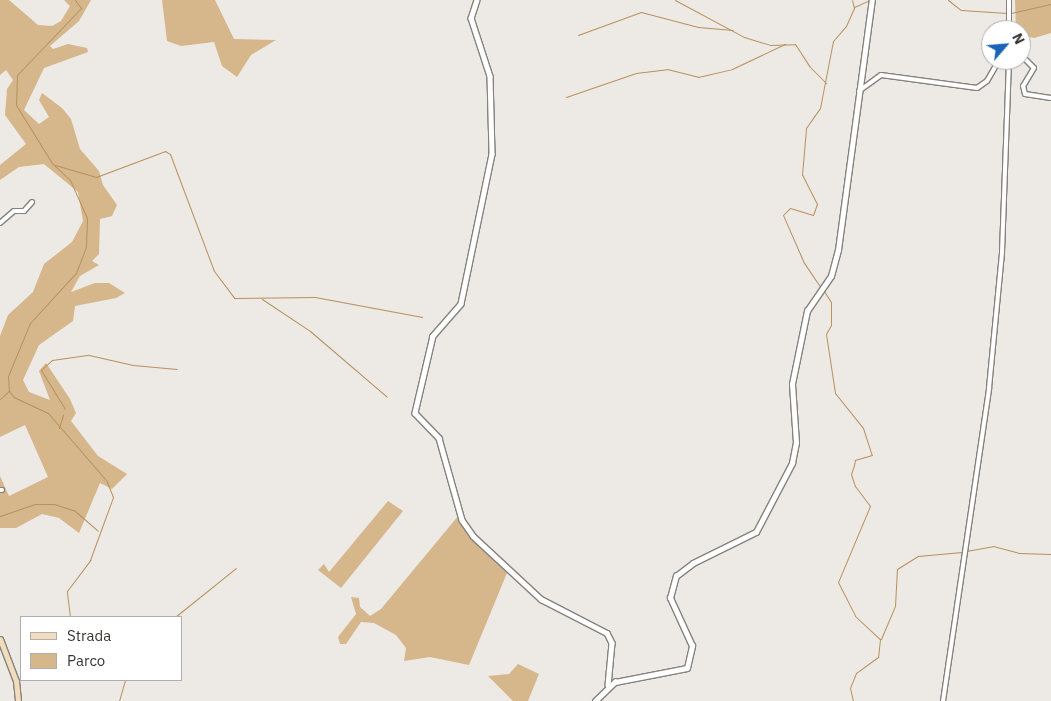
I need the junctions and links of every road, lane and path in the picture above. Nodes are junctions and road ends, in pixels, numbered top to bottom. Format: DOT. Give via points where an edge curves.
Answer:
graph roads {
  1 [pos="477,0"];
  2 [pos="872,0"];
  3 [pos="1008,0"];
  4 [pos="1009,20"];
  5 [pos="1031,65"];
  6 [pos="993,70"];
  7 [pos="1009,70"];
  8 [pos="859,91"];
  9 [pos="1051,98"];
  10 [pos="32,202"];
  11 [pos="0,223"];
  12 [pos="0,639"];
  13 [pos="608,685"];
  14 [pos="18,701"];
  15 [pos="595,701"];
  16 [pos="943,701"];
  1 -- 13 [label="street" via="471,18 490,76 492,154 461,304 433,336 415,413 438,438 462,520 473,536 530,592 607,633 612,643"];
  2 -- 8 [label="street"];
  3 -- 4 [label="street"];
  5 -- 9 [label="street" via="1034,68 1023,86 1025,94"];
  6 -- 8 [label="street" via="987,81 977,88 881,75"];
  7 -- 16 [label="street" via="1002,252 973,493"];
  8 -- 13 [label="street" via="838,250 831,276 810,303 792,384 796,443 788,472 756,532 693,563 671,586 671,607 692,646 690,664 683,670"];
  10 -- 11 [label="street"];
  12 -- 14 [label="main road" via="13,671"];
  13 -- 15 [label="street"];
}
